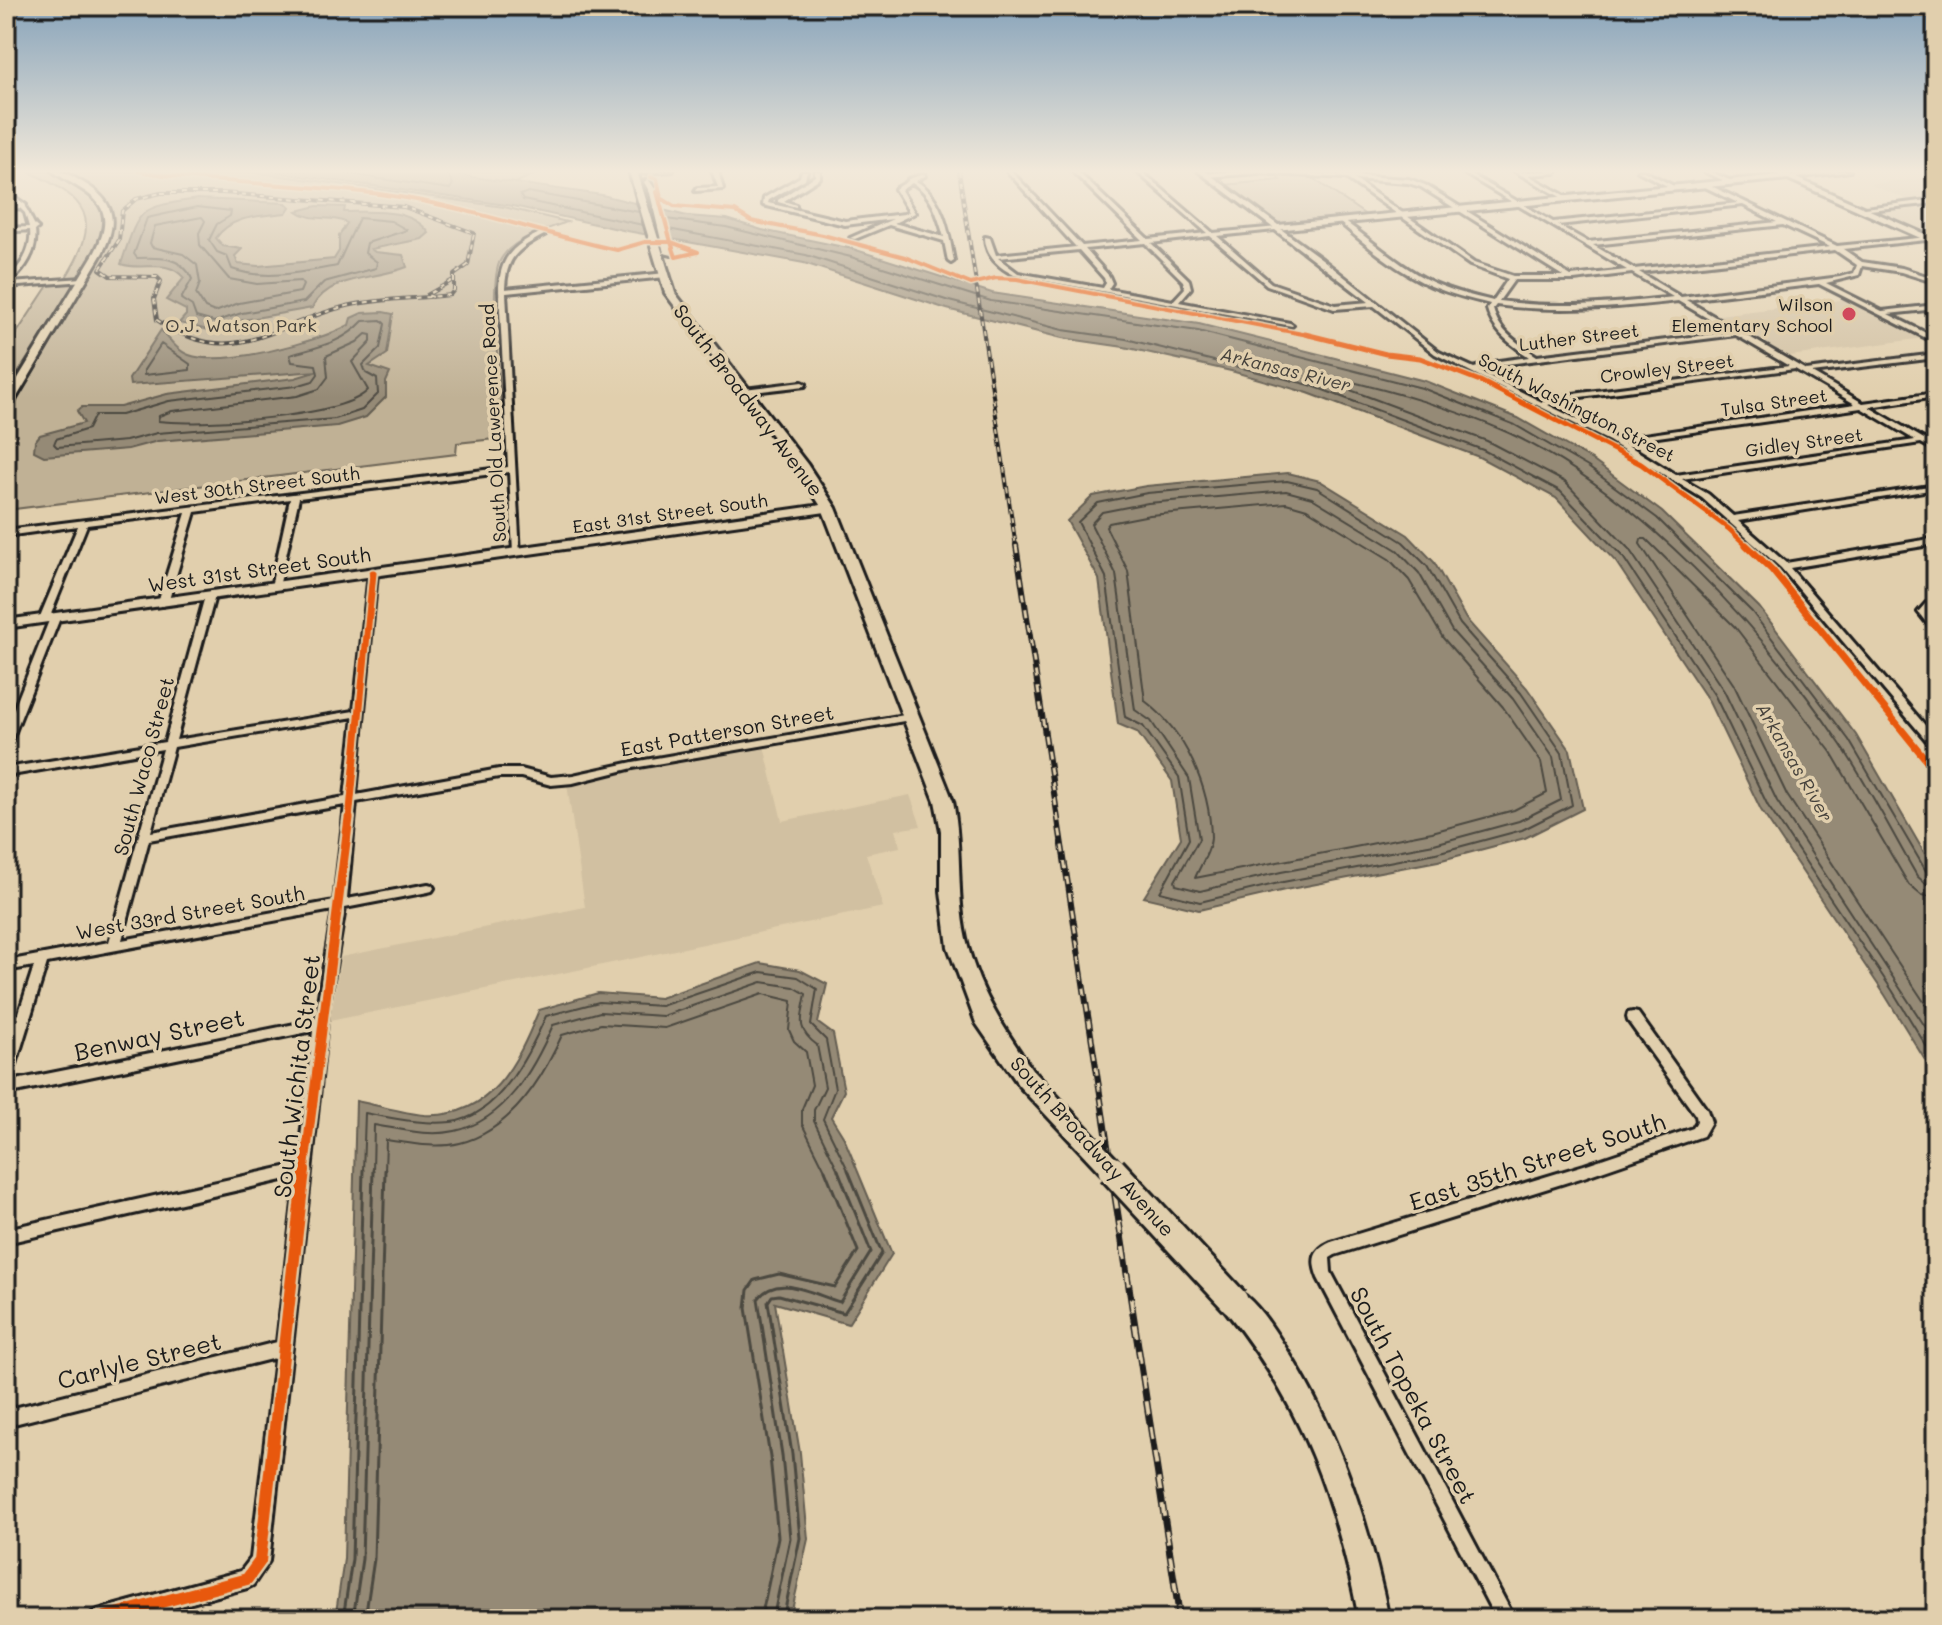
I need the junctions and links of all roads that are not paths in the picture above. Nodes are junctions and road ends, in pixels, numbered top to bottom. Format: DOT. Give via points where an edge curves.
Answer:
graph roads {
  1 [pos="32,247"];
  2 [pos="100,247"];
  3 [pos="521,247"];
  4 [pos="655,247"];
  5 [pos="668,247"];
  6 [pos="948,247"];
  7 [pos="990,247"];
  8 [pos="1094,247"];
  9 [pos="1152,247"];
  10 [pos="1226,247"];
  11 [pos="1300,247"];
  12 [pos="1376,247"];
  13 [pos="1447,247"];
  14 [pos="1519,247"];
  15 [pos="1591,247"];
  16 [pos="1847,247"];
  17 [pos="1081,248"];
  18 [pos="1837,248"];
  19 [pos="994,257"];
  20 [pos="951,261"];
  21 [pos="1860,264"];
  22 [pos="1633,271"];
  23 [pos="666,274"];
  24 [pos="1512,278"];
  25 [pos="1570,279"];
  26 [pos="83,280"];
  27 [pos="1936,281"];
  28 [pos="1820,282"];
  29 [pos="6,284"];
  30 [pos="1105,290"];
  31 [pos="502,291"];
  32 [pos="1679,298"];
  33 [pos="1494,302"];
  34 [pos="1175,303"];
  35 [pos="1373,304"];
  36 [pos="1936,307"];
  37 [pos="1881,314"];
  38 [pos="1290,325"];
  39 [pos="1737,333"];
  40 [pos="1936,341"];
  41 [pos="1936,356"];
  42 [pos="1535,358"];
  43 [pos="1796,367"];
  44 [pos="1472,371"];
  45 [pos="1806,372"];
  46 [pos="802,384"];
  47 [pos="744,391"];
  48 [pos="1936,395"];
  49 [pos="1542,404"];
  50 [pos="1862,405"];
  51 [pos="6,407"];
  52 [pos="1936,439"];
  53 [pos="1617,441"];
  54 [pos="1922,441"];
  55 [pos="1936,449"];
  56 [pos="511,469"];
  57 [pos="1677,477"];
  58 [pos="1936,487"];
  59 [pos="295,496"];
  60 [pos="829,508"];
  61 [pos="191,510"];
  62 [pos="1733,519"];
  63 [pos="84,523"];
  64 [pos="6,533"];
  65 [pos="1936,541"];
  66 [pos="517,553"];
  67 [pos="1784,566"];
  68 [pos="373,573"];
  69 [pos="275,587"];
  70 [pos="210,596"];
  71 [pos="163,603"];
  72 [pos="1936,603"];
  73 [pos="50,618"];
  74 [pos="6,624"];
  75 [pos="1936,629"];
  76 [pos="359,713"];
  77 [pos="910,717"];
  78 [pos="6,742"];
  79 [pos="169,745"];
  80 [pos="1936,745"];
  81 [pos="6,772"];
  82 [pos="351,800"];
  83 [pos="144,837"];
  84 [pos="428,888"];
  85 [pos="340,905"];
  86 [pos="114,946"];
  87 [pos="42,959"];
  88 [pos="6,966"];
  89 [pos="1633,1017"];
  90 [pos="321,1024"];
  91 [pos="6,1074"];
  92 [pos="6,1088"];
  93 [pos="304,1169"];
  94 [pos="1389,1231"];
  95 [pos="6,1236"];
  96 [pos="284,1348"];
  97 [pos="6,1418"];
  98 [pos="98,1619"];
  99 [pos="1374,1619"];
  100 [pos="1506,1619"];
  1 -- 29 [label="street"];
  2 -- 26 [label="street"];
  3 -- 31 [label="street, South Old Lawerence Road" via="504,261"];
  4 -- 23 [label="main road, South Broadway Avenue"];
  5 -- 23 [label="main road" via="671,268"];
  6 -- 20 [label="street"];
  7 -- 19 [label="street"];
  8 -- 17 [label="street"];
  9 -- 34 [label="street" via="1186,280 1188,288"];
  10 -- 35 [label="street" via="1285,292 1334,307"];
  11 -- 35 [label="street, South Washington Street"];
  12 -- 33 [label="street" via="1416,276"];
  13 -- 24 [label="street" via="1472,264"];
  14 -- 25 [label="street"];
  15 -- 22 [label="street"];
  16 -- 18 [label="street"];
  17 -- 19 [label="street"];
  17 -- 30 [label="street" via="1107,277"];
  18 -- 21 [label="street"];
  18 -- 22 [label="street"];
  19 -- 30 [label="street" via="1016,274"];
  21 -- 27 [label="street"];
  21 -- 28 [label="street" via="1854,275"];
  22 -- 25 [label="street"];
  22 -- 32 [label="street"];
  23 -- 31 [label="street"];
  23 -- 47 [label="main road, South Broadway Avenue" via="670,293"];
  24 -- 25 [label="street"];
  24 -- 33 [label="street"];
  26 -- 29 [label="street"];
  26 -- 51 [label="street"];
  28 -- 32 [label="street"];
  28 -- 37 [label="street"];
  30 -- 34 [label="street"];
  31 -- 56 [label="street, South Old Lawerence Road"];
  32 -- 33 [label="street" via="1573,310"];
  32 -- 39 [label="street"];
  33 -- 42 [label="street" via="1492,322"];
  34 -- 38 [label="street"];
  35 -- 44 [label="street, South Washington Street" via="1437,353"];
  36 -- 37 [label="street"];
  37 -- 40 [label="street"];
  39 -- 42 [label="street, Luther Street"];
  39 -- 43 [label="street"];
  41 -- 45 [label="street"];
  42 -- 44 [label="street, Luther Street"];
  43 -- 45 [label="street"];
  43 -- 49 [label="street, Crowley Street"];
  44 -- 49 [label="street, South Washington Street"];
  45 -- 50 [label="street"];
  46 -- 47 [label="street"];
  47 -- 60 [label="main road, South Broadway Avenue"];
  48 -- 50 [label="street, Tulsa Street"];
  49 -- 53 [label="street, South Washington Street"];
  50 -- 53 [label="street, Tulsa Street"];
  50 -- 54 [label="street"];
  52 -- 54 [label="street, Gidley Street"];
  53 -- 57 [label="street, South Washington Street"];
  54 -- 55 [label="street"];
  54 -- 57 [label="street, Gidley Street"];
  56 -- 59 [label="street, West 30th Street South"];
  56 -- 66 [label="street, South Old Lawerence Road"];
  57 -- 62 [label="street, South Washington Street"];
  58 -- 62 [label="street"];
  59 -- 61 [label="street, West 30th Street South"];
  59 -- 69 [label="street"];
  60 -- 66 [label="street, East 31st Street South"];
  60 -- 77 [label="main road, South Broadway Avenue"];
  61 -- 63 [label="street, West 30th Street South"];
  61 -- 71 [label="street"];
  62 -- 67 [label="street, South Washington Street"];
  63 -- 64 [label="street, West 30th Street South"];
  63 -- 73 [label="street"];
  65 -- 67 [label="street"];
  66 -- 68 [label="street, West 31st Street South"];
  67 -- 80 [label="street, South Washington Street"];
  68 -- 69 [label="street, West 31st Street South"];
  68 -- 76 [label="street, South Wichita Street"];
  69 -- 70 [label="street, West 31st Street South"];
  70 -- 71 [label="street, West 31st Street South"];
  70 -- 79 [label="street, South Waco Street"];
  71 -- 73 [label="street, West 31st Street South"];
  72 -- 75 [label="street" via="1925,609"];
  73 -- 74 [label="street, West 31st Street South"];
  73 -- 78 [label="street"];
  76 -- 79 [label="street"];
  76 -- 82 [label="street, South Wichita Street"];
  77 -- 82 [label="street, East Patterson Street" via="551,781 499,773"];
  77 -- 99 [label="main road, South Broadway Avenue, bridge" via="948,818 958,947 987,1023 1026,1078 1258,1327 1315,1427 1360,1550"];
  79 -- 81 [label="street"];
  79 -- 83 [label="street, South Waco Street"];
  82 -- 83 [label="street"];
  82 -- 85 [label="street, South Wichita Street"];
  83 -- 86 [label="street, South Waco Street"];
  84 -- 85 [label="street, West 33rd Street South"];
  85 -- 86 [label="street, West 33rd Street South"];
  85 -- 90 [label="street, South Wichita Street"];
  86 -- 87 [label="street, West 33rd Street South"];
  87 -- 88 [label="street, West 33rd Street South"];
  87 -- 91 [label="street"];
  89 -- 94 [label="street, East 35th Street South" via="1702,1114 1698,1132"];
  90 -- 92 [label="street, Benway Street"];
  90 -- 93 [label="street, South Wichita Street"];
  93 -- 95 [label="street"];
  93 -- 96 [label="street, South Wichita Street"];
  94 -- 100 [label="street, South Topeka Street" via="1331,1249 1322,1255 1323,1273"];
  96 -- 97 [label="street, Carlyle Street"];
  96 -- 98 [label="street, South Wichita Street" via="260,1561 247,1579"];
}
